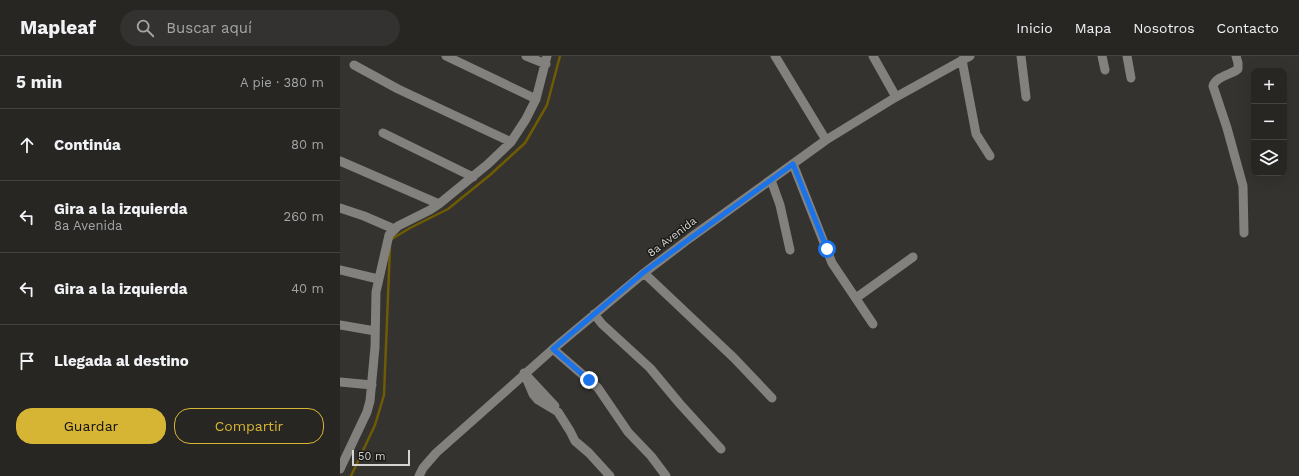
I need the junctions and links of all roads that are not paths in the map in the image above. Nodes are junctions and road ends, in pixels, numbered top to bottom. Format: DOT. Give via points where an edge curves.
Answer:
graph roads {
  1 [pos="446,56"];
  2 [pos="526,56"];
  3 [pos="775,56"];
  4 [pos="873,56"];
  5 [pos="1021,56"];
  6 [pos="1102,56"];
  7 [pos="1127,56"];
  8 [pos="1236,56"];
  9 [pos="966,58"];
  10 [pos="546,60"];
  11 [pos="354,65"];
  12 [pos="1105,70"];
  13 [pos="1131,78"];
  14 [pos="896,97"];
  15 [pos="1026,97"];
  16 [pos="536,99"];
  17 [pos="383,133"];
  18 [pos="826,140"];
  19 [pos="511,142"];
  20 [pos="990,156"];
  21 [pos="340,161"];
  22 [pos="793,164"];
  23 [pos="473,177"];
  24 [pos="771,180"];
  25 [pos="439,204"];
  26 [pos="340,208"];
  27 [pos="394,230"];
  28 [pos="1244,233"];
  29 [pos="790,250"];
  30 [pos="913,257"];
  31 [pos="340,270"];
  32 [pos="644,272"];
  33 [pos="378,279"];
  34 [pos="856,298"];
  35 [pos="594,314"];
  36 [pos="873,324"];
  37 [pos="340,325"];
  38 [pos="375,331"];
  39 [pos="553,349"];
  40 [pos="524,373"];
  41 [pos="340,382"];
  42 [pos="372,385"];
  43 [pos="772,398"];
  44 [pos="721,449"];
  45 [pos="340,469"];
  46 [pos="419,476"];
  47 [pos="610,476"];
  48 [pos="666,476"];
  1 -- 16 [label="street"];
  2 -- 10 [label="street"];
  3 -- 18 [label="street"];
  4 -- 14 [label="street"];
  5 -- 15 [label="street"];
  6 -- 12 [label="street"];
  7 -- 13 [label="street"];
  8 -- 28 [label="street" via="1238,69 1217,80 1213,86 1243,186"];
  9 -- 14 [label="street, 8a Avenida"];
  9 -- 20 [label="street" via="976,134"];
  10 -- 16 [label="street"];
  11 -- 19 [label="street"];
  14 -- 18 [label="street, 8a Avenida"];
  16 -- 19 [label="street"];
  17 -- 23 [label="street"];
  18 -- 22 [label="street, 8a Avenida"];
  19 -- 23 [label="street"];
  21 -- 25 [label="street"];
  22 -- 24 [label="street, 8a Avenida"];
  22 -- 34 [label="street" via="832,263"];
  23 -- 25 [label="street"];
  24 -- 29 [label="street" via="780,205"];
  24 -- 32 [label="street, 8a Avenida"];
  25 -- 27 [label="street"];
  26 -- 27 [label="street"];
  27 -- 33 [label="street" via="388,238"];
  30 -- 34 [label="street"];
  31 -- 33 [label="street"];
  32 -- 35 [label="street, 8a Avenida"];
  32 -- 43 [label="street"];
  33 -- 38 [label="street"];
  34 -- 36 [label="street"];
  35 -- 39 [label="street, 8a Avenida"];
  35 -- 44 [label="street" via="650,368"];
  37 -- 38 [label="street"];
  38 -- 42 [label="street"];
  39 -- 40 [label="street, 8a Avenida"];
  39 -- 48 [label="street" via="598,388 628,432"];
  40 -- 46 [label="street, 8a Avenida" via="436,453"];
  40 -- 47 [label="street" via="568,420 575,441 590,453"];
  41 -- 42 [label="street"];
  42 -- 45 [label="street" via="367,412"];
}
